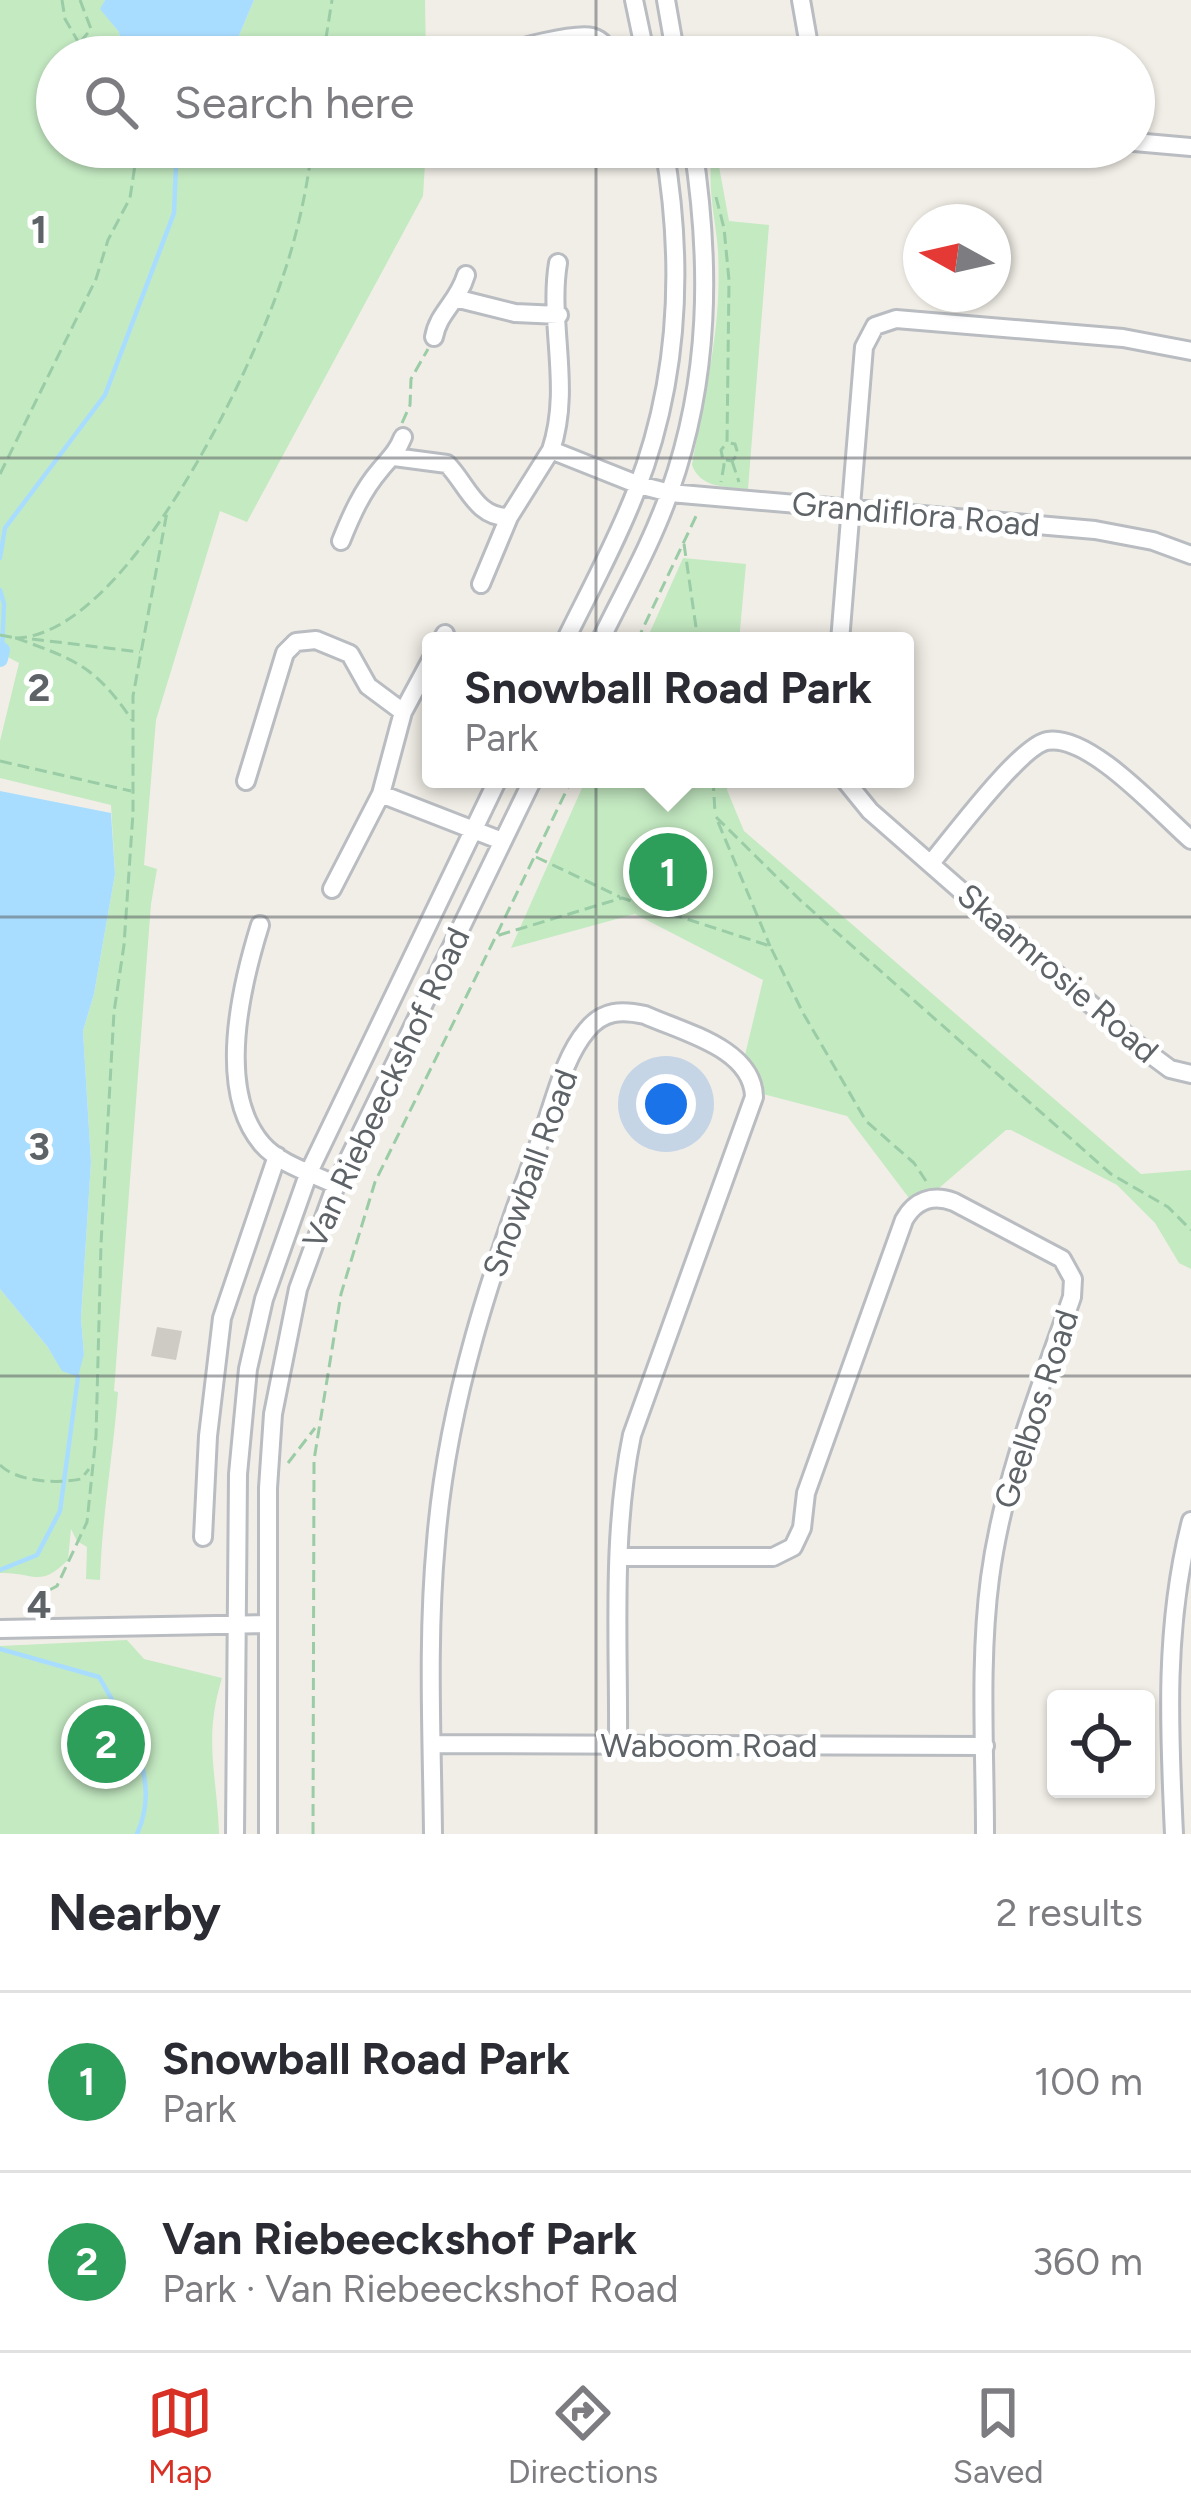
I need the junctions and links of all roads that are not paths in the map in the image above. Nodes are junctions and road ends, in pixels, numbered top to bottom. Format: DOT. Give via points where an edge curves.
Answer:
graph roads {
  1 [pos="634,0"];
  2 [pos="666,0"];
  3 [pos="801,0"];
  4 [pos="642,36"];
  5 [pos="672,36"];
  6 [pos="808,36"];
  7 [pos="1155,144"];
  8 [pos="1191,147"];
  9 [pos="667,168"];
  10 [pos="696,168"];
  11 [pos="558,263"];
  12 [pos="466,275"];
  13 [pos="459,299"];
  14 [pos="559,315"];
  15 [pos="434,337"];
  16 [pos="1191,351"];
  17 [pos="404,437"];
  18 [pos="550,450"];
  19 [pos="394,457"];
  20 [pos="639,485"];
  21 [pos="670,493"];
  22 [pos="850,507"];
  23 [pos="509,517"];
  24 [pos="341,541"];
  25 [pos="1191,555"];
  26 [pos="481,584"];
  27 [pos="569,632"];
  28 [pos="604,632"];
  29 [pos="841,632"];
  30 [pos="422,677"];
  31 [pos="404,712"];
  32 [pos="245,781"];
  33 [pos="494,788"];
  34 [pos="528,788"];
  35 [pos="851,788"];
  36 [pos="381,794"];
  37 [pos="474,829"];
  38 [pos="1191,840"];
  39 [pos="502,841"];
  40 [pos="931,862"];
  41 [pos="332,889"];
  42 [pos="260,925"];
  43 [pos="1191,1074"];
  44 [pos="277,1156"];
  45 [pos="309,1172"];
  46 [pos="336,1185"];
  47 [pos="1191,1521"];
  48 [pos="203,1537"];
  49 [pos="620,1557"];
  50 [pos="237,1623"];
  51 [pos="268,1624"];
  52 [pos="0,1629"];
  53 [pos="432,1744"];
  54 [pos="618,1745"];
  55 [pos="985,1746"];
  56 [pos="235,1834"];
  57 [pos="268,1834"];
  58 [pos="433,1834"];
  59 [pos="985,1834"];
  60 [pos="1174,1834"];
  1 -- 4 [label="street"];
  2 -- 5 [label="street"];
  3 -- 6 [label="street"];
  7 -- 8 [label="street"];
  9 -- 20 [label="street" via="674,330"];
  10 -- 21 [label="street" via="705,324"];
  11 -- 14 [label="street"];
  12 -- 13 [label="street"];
  13 -- 14 [label="street"];
  13 -- 15 [label="street" via="436,323"];
  14 -- 18 [label="street"];
  16 -- 22 [label="street" via="1102,336 881,322 864,347"];
  17 -- 19 [label="street"];
  18 -- 20 [label="street, Grandiflora Road"];
  18 -- 23 [label="street"];
  19 -- 23 [label="street" via="447,464 473,500"];
  19 -- 24 [label="street" via="364,492"];
  20 -- 21 [label="street, Grandiflora Road"];
  20 -- 27 [label="street"];
  21 -- 22 [label="street, Grandiflora Road"];
  21 -- 28 [label="street"];
  22 -- 25 [label="street, Grandiflora Road" via="1095,530"];
  22 -- 29 [label="street"];
  23 -- 26 [label="street"];
  30 -- 31 [label="street"];
  31 -- 32 [label="street" via="368,686 350,654 296,641"];
  31 -- 36 [label="street"];
  33 -- 37 [label="street, Van Riebeeckshof Road"];
  34 -- 39 [label="street, Van Riebeeckshof Road"];
  35 -- 40 [label="street, Skaamrosie Road"];
  36 -- 37 [label="street"];
  36 -- 41 [label="street"];
  37 -- 39 [label="street"];
  37 -- 45 [label="street, Van Riebeeckshof Road"];
  38 -- 40 [label="street, Skaamrosie Road" via="1095,755 1049,740 1022,756"];
  39 -- 46 [label="street, Van Riebeeckshof Road"];
  40 -- 43 [label="street, Skaamrosie Road" via="1135,1043"];
  42 -- 44 [label="street" via="238,1012 240,1096 261,1143"];
  44 -- 45 [label="street"];
  44 -- 48 [label="street" via="222,1318"];
  45 -- 46 [label="street"];
  45 -- 50 [label="street, Van Riebeeckshof Road" via="248,1369"];
  46 -- 51 [label="street, Van Riebeeckshof Road" via="310,1248 273,1414"];
  47 -- 60 [label="street" via="1170,1654"];
  49 -- 53 [label="street, Snowball Road" via="632,1436 754,1097 752,1078 733,1056 629,1011 599,1019 572,1057 463,1378 436,1540"];
  49 -- 54 [label="street, Snowball Road"];
  49 -- 55 [label="street, Geelbos Road" via="773,1557 793,1547 913,1207 928,1199 954,1202 1057,1255 1074,1288 998,1529"];
  50 -- 51 [label="street"];
  50 -- 52 [label="street"];
  50 -- 56 [label="street, Van Riebeeckshof Road"];
  51 -- 57 [label="street, Van Riebeeckshof Road"];
  53 -- 54 [label="street, Waboom Road"];
  53 -- 58 [label="street, Snowball Road"];
  54 -- 55 [label="street, Waboom Road"];
  55 -- 59 [label="street, Geelbos Road"];
}
